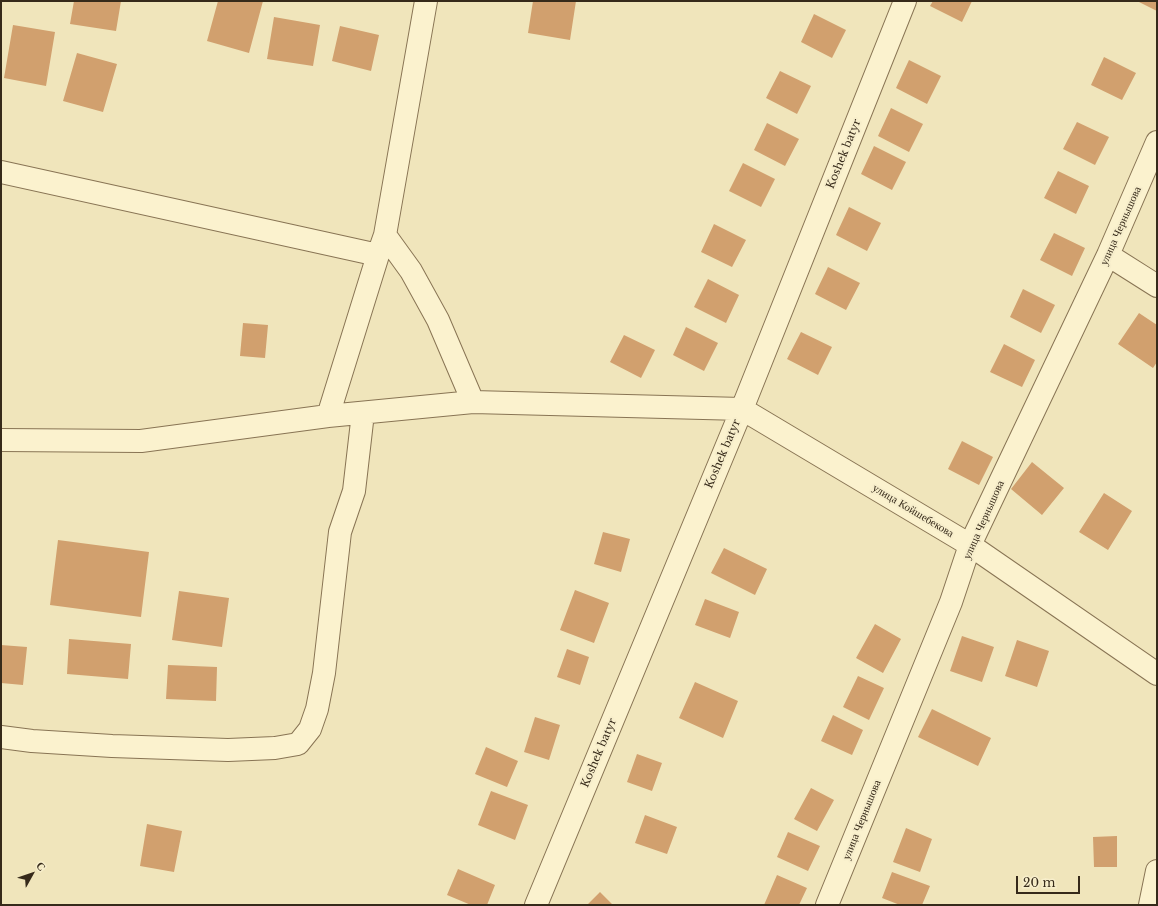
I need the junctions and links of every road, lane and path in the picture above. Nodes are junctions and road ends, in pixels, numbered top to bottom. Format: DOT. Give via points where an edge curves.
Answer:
graph roads {
  1 [pos="426,1"];
  2 [pos="905,1"];
  3 [pos="1157,142"];
  4 [pos="1,172"];
  5 [pos="385,235"];
  6 [pos="378,255"];
  7 [pos="1108,255"];
  8 [pos="1157,286"];
  9 [pos="473,402"];
  10 [pos="742,409"];
  11 [pos="363,413"];
  12 [pos="328,416"];
  13 [pos="1,440"];
  14 [pos="970,545"];
  15 [pos="1157,674"];
  16 [pos="1,737"];
  17 [pos="1157,871"];
  18 [pos="536,905"];
  19 [pos="827,905"];
  20 [pos="1150,905"];
  1 -- 5 [label="street"];
  2 -- 10 [label="street, Koshek batyr"];
  3 -- 7 [label="street, улица Чернышова"];
  4 -- 6 [label="street"];
  5 -- 6 [label="street"];
  5 -- 9 [label="street" via="411,271 438,320"];
  6 -- 12 [label="street"];
  7 -- 8 [label="street"];
  7 -- 14 [label="street, улица Чернышова"];
  9 -- 10 [label="street"];
  9 -- 11 [label="street"];
  10 -- 14 [label="street, улица Койшебекова"];
  10 -- 18 [label="street, Koshek batyr"];
  11 -- 12 [label="street"];
  11 -- 16 [label="street" via="354,491 340,532 324,673 317,709 310,729 298,744 275,748 228,750 112,746"];
  12 -- 13 [label="street" via="141,441"];
  14 -- 15 [label="street, улица Койшебекова"];
  14 -- 19 [label="street, улица Чернышова" via="951,602"];
  17 -- 20 [label="street"];
}
